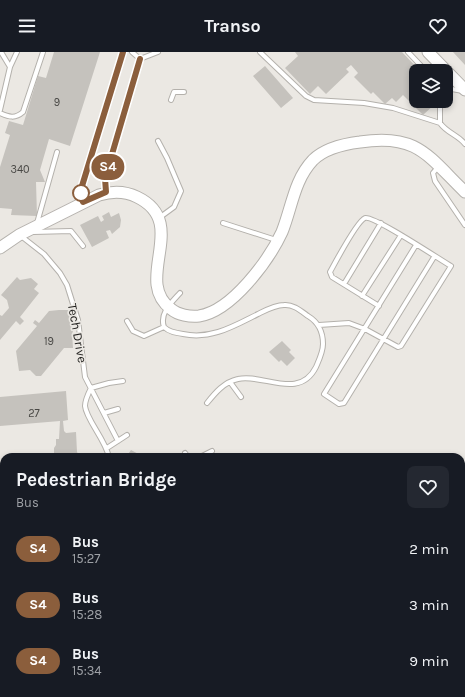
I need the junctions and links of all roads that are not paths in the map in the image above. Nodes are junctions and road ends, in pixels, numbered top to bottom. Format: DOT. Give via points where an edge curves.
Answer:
graph roads {
  1 [pos="0,52"];
  2 [pos="16,52"];
  3 [pos="43,52"];
  4 [pos="123,52"];
  5 [pos="132,52"];
  6 [pos="158,52"];
  7 [pos="260,52"];
  8 [pos="408,52"];
  9 [pos="428,52"];
  10 [pos="140,59"];
  11 [pos="419,64"];
  12 [pos="10,67"];
  13 [pos="453,89"];
  14 [pos="465,91"];
  15 [pos="184,92"];
  16 [pos="171,100"];
  17 [pos="440,108"];
  18 [pos="0,110"];
  19 [pos="0,113"];
  20 [pos="440,123"];
  21 [pos="158,141"];
  22 [pos="465,144"];
  23 [pos="58,152"];
  24 [pos="440,166"];
  25 [pos="106,192"];
  26 [pos="465,192"];
  27 [pos="83,202"];
  28 [pos="159,218"];
  29 [pos="223,223"];
  30 [pos="381,223"];
  31 [pos="465,225"];
  32 [pos="36,226"];
  33 [pos="19,235"];
  34 [pos="401,235"];
  35 [pos="277,241"];
  36 [pos="416,245"];
  37 [pos="83,246"];
  38 [pos="0,248"];
  39 [pos="434,257"];
  40 [pos="344,284"];
  41 [pos="180,293"];
  42 [pos="362,296"];
  43 [pos="167,306"];
  44 [pos="379,306"];
  45 [pos="127,321"];
  46 [pos="319,325"];
  47 [pos="164,327"];
  48 [pos="365,329"];
  49 [pos="383,339"];
  50 [pos="123,381"];
  51 [pos="230,382"];
  52 [pos="91,388"];
  53 [pos="241,397"];
  54 [pos="207,403"];
  55 [pos="118,409"];
  56 [pos="104,413"];
  57 [pos="127,435"];
  58 [pos="118,441"];
  59 [pos="107,448"];
  60 [pos="212,451"];
  61 [pos="108,453"];
  62 [pos="208,453"];
  1 -- 12 [label="lane"];
  2 -- 12 [label="lane"];
  3 -- 19 [label="lane" via="23,112 12,118"];
  4 -- 27 [label="lane" via="84,179 81,193"];
  5 -- 10 [label="lane"];
  6 -- 10 [label="lane"];
  7 -- 20 [label="lane" via="306,96 314,100 386,107"];
  8 -- 11 [label="lane"];
  9 -- 14 [label="street"];
  10 -- 25 [label="lane" via="105,178"];
  12 -- 18 [label="lane"];
  13 -- 14 [label="lane"];
  15 -- 16 [label="lane" via="174,92"];
  17 -- 20 [label="lane"];
  20 -- 22 [label="lane"];
  21 -- 28 [label="lane" via="181,191 174,207"];
  23 -- 32 [label="lane"];
  24 -- 26 [label="street"];
  24 -- 31 [label="lane" via="433,173 435,181"];
  24 -- 35 [label="street" via="412,145 391,140 346,144 323,152 304,170"];
  25 -- 27 [label="street"];
  25 -- 28 [label="street" via="122,192 141,199 148,203"];
  27 -- 32 [label="street"];
  28 -- 43 [label="street" via="163,238 156,286"];
  29 -- 35 [label="lane"];
  30 -- 34 [label="lane"];
  30 -- 40 [label="lane"];
  30 -- 40 [label="lane" via="364,218 348,241 330,272 332,277"];
  32 -- 33 [label="street"];
  33 -- 37 [label="lane" via="67,230 75,235"];
  33 -- 38 [label="street"];
  33 -- 52 [label="lane, Tech Drive" via="44,254 63,278 76,309 85,377"];
  34 -- 36 [label="lane"];
  34 -- 42 [label="lane"];
  35 -- 43 [label="street" via="262,264 227,303 199,316 180,314"];
  36 -- 39 [label="lane"];
  36 -- 44 [label="lane"];
  39 -- 49 [label="lane"];
  39 -- 49 [label="lane" via="451,266 402,344 398,347"];
  40 -- 42 [label="lane"];
  41 -- 43 [label="lane"];
  42 -- 44 [label="lane"];
  43 -- 47 [label="lane"];
  44 -- 48 [label="lane"];
  45 -- 47 [label="lane" via="133,331 144,336"];
  46 -- 47 [label="lane" via="295,307 282,305 213,334 186,335 169,331"];
  46 -- 48 [label="lane" via="349,323"];
  46 -- 51 [label="lane" via="323,344 321,353 314,371 301,382 283,384 249,378"];
  48 -- 49 [label="lane"];
  48 -- 49 [label="lane" via="324,394 339,404 344,403"];
  50 -- 52 [label="lane" via="109,382"];
  51 -- 53 [label="lane"];
  51 -- 54 [label="lane"];
  52 -- 56 [label="lane, Tech Drive"];
  52 -- 59 [label="lane" via="86,400 86,411"];
  55 -- 56 [label="lane"];
  56 -- 58 [label="lane, Tech Drive"];
  57 -- 58 [label="lane"];
  58 -- 59 [label="lane"];
  59 -- 61 [label="lane"];
  60 -- 62 [label="lane"];
}
